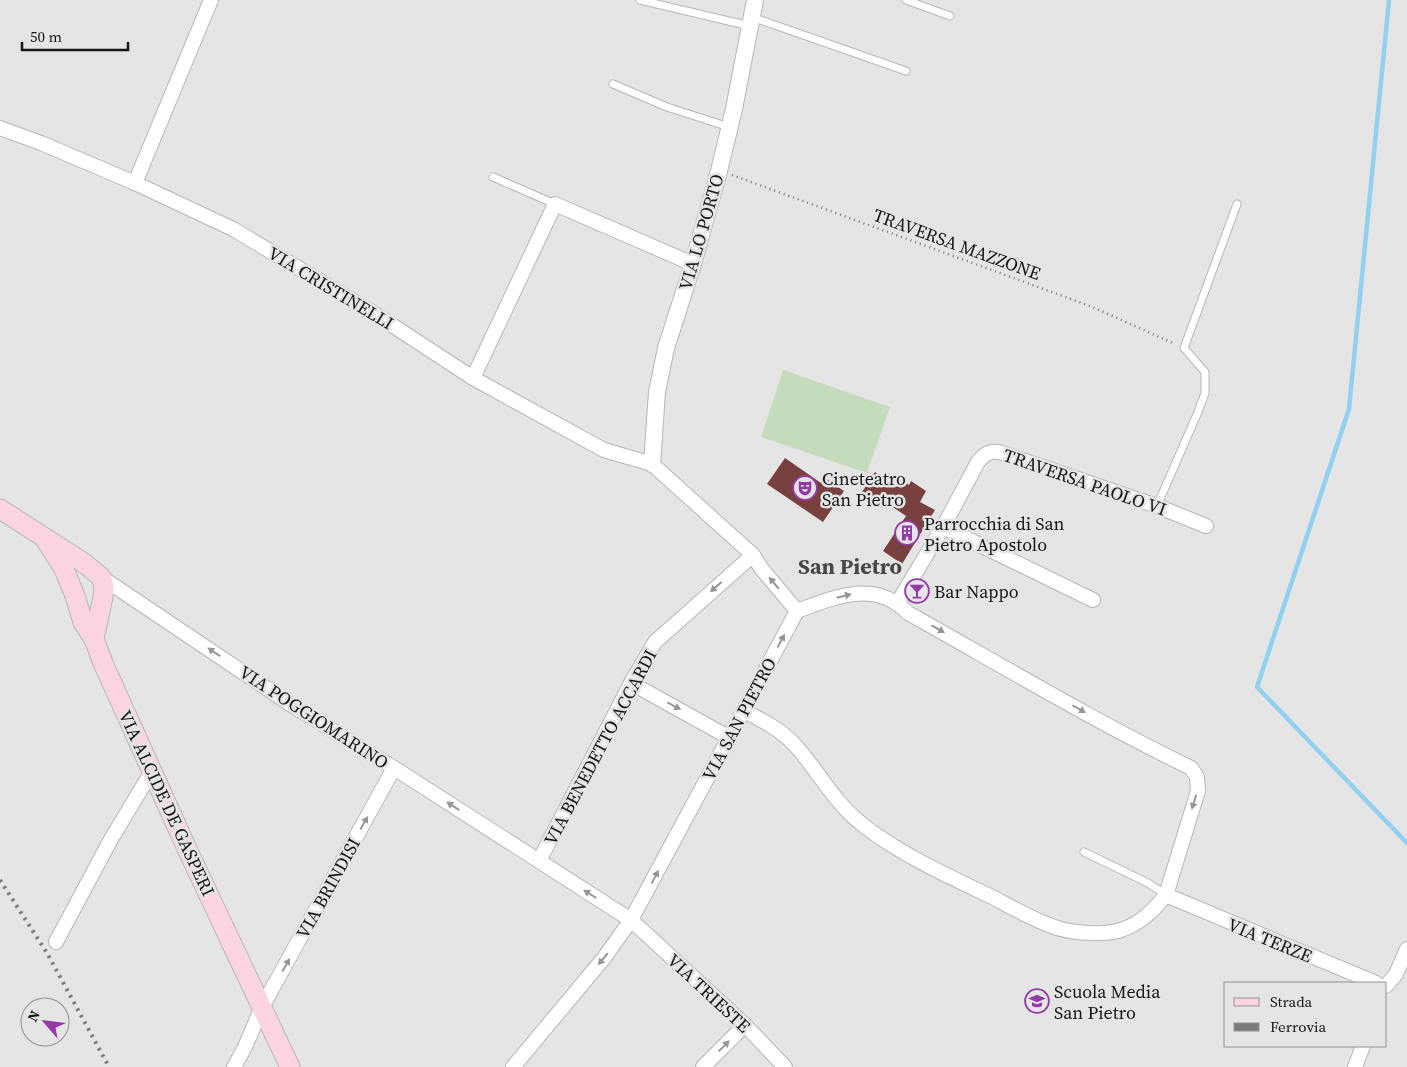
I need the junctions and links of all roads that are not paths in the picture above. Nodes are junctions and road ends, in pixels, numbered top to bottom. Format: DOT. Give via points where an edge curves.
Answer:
graph roads {
  1 [pos="211,0"];
  2 [pos="640,0"];
  3 [pos="755,0"];
  4 [pos="906,0"];
  5 [pos="950,16"];
  6 [pos="751,22"];
  7 [pos="906,71"];
  8 [pos="613,84"];
  9 [pos="730,127"];
  10 [pos="0,128"];
  11 [pos="493,177"];
  12 [pos="135,183"];
  13 [pos="554,204"];
  14 [pos="1237,204"];
  15 [pos="692,264"];
  16 [pos="473,378"];
  17 [pos="652,464"];
  18 [pos="1157,506"];
  19 [pos="0,509"];
  20 [pos="1206,526"];
  21 [pos="943,527"];
  22 [pos="45,539"];
  23 [pos="753,555"];
  24 [pos="97,573"];
  25 [pos="73,590"];
  26 [pos="103,597"];
  27 [pos="1093,600"];
  28 [pos="898,602"];
  29 [pos="797,610"];
  30 [pos="94,638"];
  31 [pos="630,683"];
  32 [pos="744,711"];
  33 [pos="730,738"];
  34 [pos="394,768"];
  35 [pos="152,772"];
  36 [pos="1084,852"];
  37 [pos="539,861"];
  38 [pos="1166,896"];
  39 [pos="631,920"];
  40 [pos="56,942"];
  41 [pos="1407,949"];
  42 [pos="1374,982"];
  43 [pos="1387,985"];
  44 [pos="262,1007"];
  45 [pos="745,1025"];
  46 [pos="1363,1047"];
  47 [pos="234,1067"];
  48 [pos="290,1067"];
  49 [pos="513,1067"];
  50 [pos="703,1067"];
  51 [pos="785,1067"];
  52 [pos="1355,1067"];
  1 -- 12 [label="street"];
  2 -- 6 [label="lane"];
  3 -- 6 [label="street, VIA LO PORTO"];
  4 -- 5 [label="lane"];
  6 -- 7 [label="lane"];
  6 -- 9 [label="street, VIA LO PORTO"];
  8 -- 9 [label="lane" via="667,107"];
  9 -- 15 [label="street, VIA LO PORTO"];
  10 -- 12 [label="street, VIA CRISTINELLI"];
  11 -- 13 [label="lane"];
  12 -- 16 [label="street, VIA CRISTINELLI" via="233,229 372,312"];
  13 -- 15 [label="street"];
  13 -- 16 [label="street"];
  14 -- 18 [label="lane" via="1184,348 1205,372 1205,393"];
  15 -- 17 [label="street, VIA LO PORTO" via="666,348 657,392"];
  16 -- 17 [label="street, VIA CRISTINELLI" via="604,450"];
  17 -- 23 [label="street"];
  18 -- 20 [label="street, TRAVERSA PAOLO VI"];
  18 -- 21 [label="street, TRAVERSA PAOLO VI" via="993,451 986,453 978,462"];
  19 -- 22 [label="main road, VIA POGGIOMARINO"];
  21 -- 27 [label="street"];
  21 -- 28 [label="street, TRAVERSA PAOLO VI"];
  22 -- 24 [label="main road, VIA POGGIOMARINO"];
  22 -- 25 [label="main road, VIA ALCIDE DE GASPERI"];
  29 -- 23 [label="street, one-way"];
  23 -- 31 [label="street, VIA BENEDETTO ACCARDI, one-way" via="655,642"];
  24 -- 25 [label="main road" via="81,568 74,574"];
  24 -- 26 [label="main road" via="104,586"];
  34 -- 24 [label="street, VIA POGGIOMARINO, one-way" via="293,706"];
  25 -- 26 [label="main road" via="90,607"];
  25 -- 30 [label="main road, VIA ALCIDE DE GASPERI" via="83,622"];
  26 -- 30 [label="main road"];
  29 -- 28 [label="street, one-way" via="858,593 883,595"];
  28 -- 38 [label="street, one-way" via="916,617 1191,768 1197,777 1198,791"];
  32 -- 29 [label="street, VIA SAN PIETRO, one-way"];
  30 -- 35 [label="main road, VIA ALCIDE DE GASPERI"];
  31 -- 33 [label="street, one-way"];
  31 -- 37 [label="street, VIA BENEDETTO ACCARDI"];
  32 -- 33 [label="street, VIA SAN PIETRO"];
  32 -- 38 [label="street" via="776,728 794,744 840,803 891,845 1037,920 1076,931 1116,931 1137,924"];
  39 -- 33 [label="street, VIA SAN PIETRO, one-way"];
  37 -- 34 [label="street, VIA POGGIOMARINO, one-way"];
  44 -- 34 [label="street, VIA BRINDISI, one-way"];
  35 -- 40 [label="street" via="110,841"];
  35 -- 44 [label="main road, VIA ALCIDE DE GASPERI"];
  36 -- 38 [label="lane" via="1148,883"];
  39 -- 37 [label="street, VIA POGGIOMARINO, one-way"];
  38 -- 42 [label="street, VIA TERZE"];
  39 -- 45 [label="street, VIA TRIESTE"];
  39 -- 49 [label="street, VIA SAN PIETRO, one-way" via="604,958"];
  41 -- 43 [label="street" via="1396,974"];
  44 -- 47 [label="street, VIA BRINDISI"];
  44 -- 48 [label="main road, VIA ALCIDE DE GASPERI"];
  50 -- 45 [label="street, one-way"];
  45 -- 51 [label="street, VIA TRIESTE"];
  46 -- 52 [label="street"];
}
